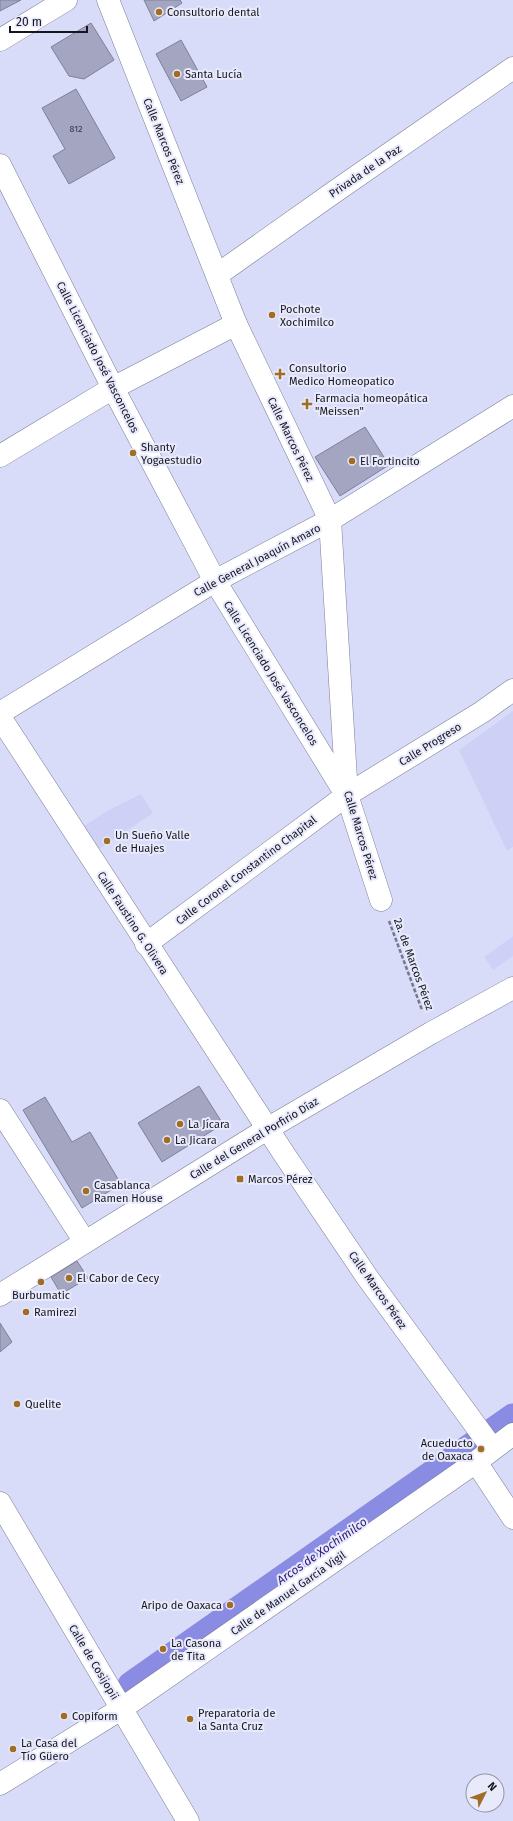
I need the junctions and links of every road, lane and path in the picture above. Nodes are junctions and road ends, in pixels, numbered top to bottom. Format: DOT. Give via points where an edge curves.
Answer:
graph roads {
  1 [pos="66,0"];
  2 [pos="108,0"];
  3 [pos="0,40"];
  4 [pos="513,68"];
  5 [pos="0,165"];
  6 [pos="217,276"];
  7 [pos="236,324"];
  8 [pos="113,388"];
  9 [pos="513,406"];
  10 [pos="0,456"];
  11 [pos="330,520"];
  12 [pos="215,581"];
  13 [pos="513,690"];
  14 [pos="0,713"];
  15 [pos="0,717"];
  16 [pos="347,795"];
  17 [pos="381,900"];
  18 [pos="146,944"];
  19 [pos="513,988"];
  20 [pos="431,1033"];
  21 [pos="0,1110"];
  22 [pos="267,1129"];
  23 [pos="85,1242"];
  24 [pos="0,1295"];
  25 [pos="513,1434"];
  26 [pos="492,1448"];
  27 [pos="476,1462"];
  28 [pos="0,1503"];
  29 [pos="513,1518"];
  30 [pos="121,1709"];
  31 [pos="0,1784"];
  32 [pos="188,1821"];
  1 -- 3 [label="street"];
  2 -- 6 [label="street, Calle Marcos Pérez"];
  4 -- 6 [label="street, Privada de la Paz"];
  5 -- 8 [label="street, Calle Licenciado José Vasconcelos"];
  6 -- 7 [label="street, Calle Marcos Pérez"];
  7 -- 8 [label="street"];
  7 -- 11 [label="street, Calle Marcos Pérez"];
  8 -- 10 [label="street"];
  8 -- 12 [label="street, Calle Licenciado José Vasconcelos"];
  9 -- 11 [label="street, Calle General Joaquín Amaro"];
  11 -- 12 [label="street, Calle General Joaquín Amaro"];
  11 -- 16 [label="street, Calle Marcos Pérez"];
  12 -- 14 [label="street, Calle General Joaquín Amaro"];
  12 -- 16 [label="street, Calle Licenciado José Vasconcelos"];
  13 -- 16 [label="street, Calle Progreso" via="482,712"];
  15 -- 18 [label="street, Calle Faustino G. Olivera"];
  16 -- 17 [label="street, Calle Marcos Pérez"];
  16 -- 18 [label="street, Calle Coronel Constantino Chapital"];
  17 -- 20 [label="path, 2a. de Marcos Pérez"];
  18 -- 22 [label="street, Calle Faustino G. Olivera"];
  19 -- 20 [label="street, Calle del General Porfirio Díaz"];
  20 -- 22 [label="street, Calle del General Porfirio Díaz"];
  21 -- 23 [label="street"];
  22 -- 23 [label="street, Calle del General Porfirio Díaz"];
  22 -- 26 [label="street, Calle Marcos Pérez" via="367,1276"];
  23 -- 24 [label="street, Calle del General Porfirio Díaz"];
  25 -- 26 [label="street, Calle de Manuel García Vigil"];
  26 -- 27 [label="street, Calle de Manuel García Vigil"];
  27 -- 29 [label="street"];
  27 -- 30 [label="street, Calle de Manuel García Vigil"];
  28 -- 30 [label="street, Calle de Cosijopii"];
  30 -- 31 [label="street, Calle de Manuel García Vigil"];
  30 -- 32 [label="street, Calle de Cosijopii"];
}
